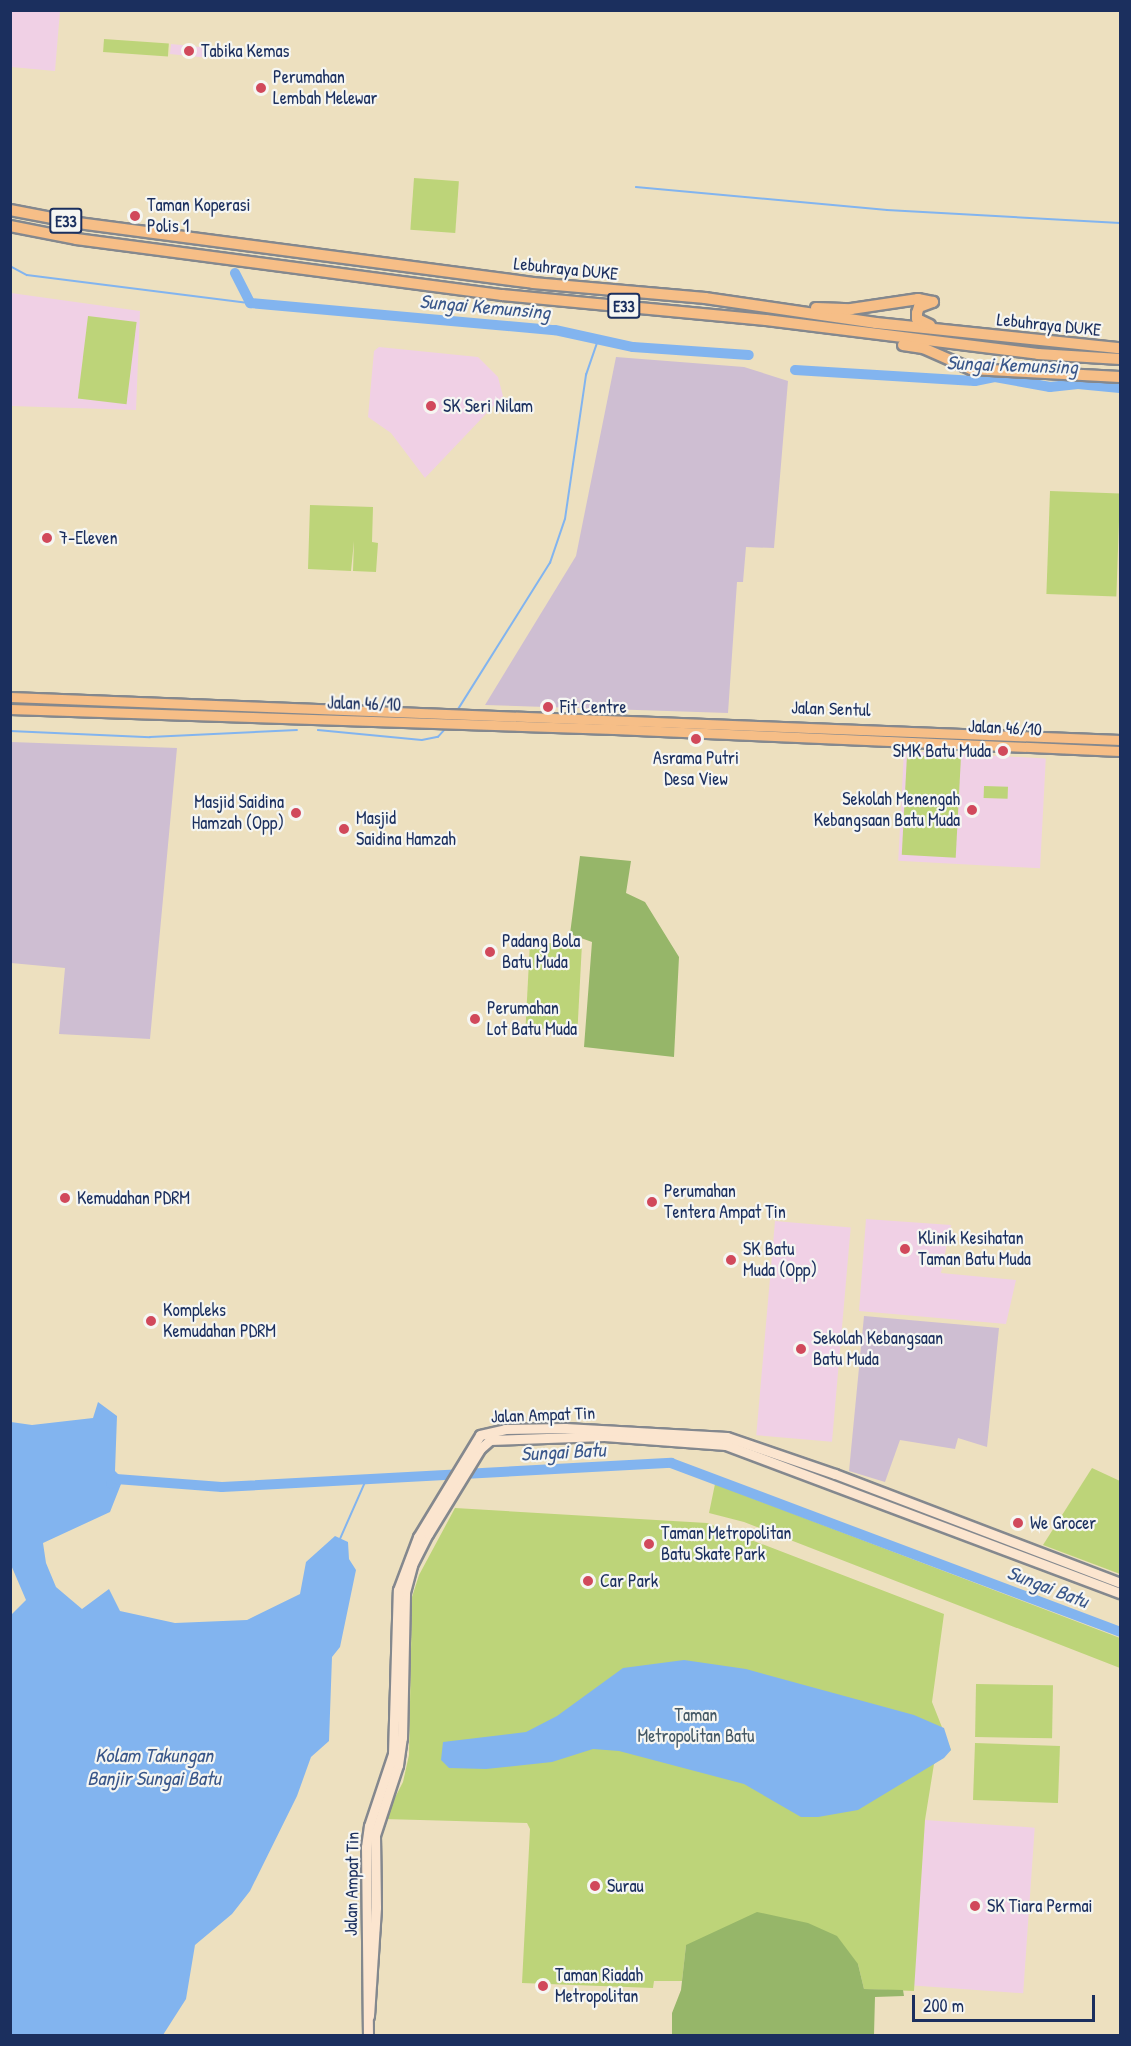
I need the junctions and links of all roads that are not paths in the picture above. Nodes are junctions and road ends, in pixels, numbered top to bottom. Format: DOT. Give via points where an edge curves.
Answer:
graph roads {
  1 [pos="10,210"];
  2 [pos="10,226"];
  3 [pos="783,309"];
  4 [pos="779,322"];
  5 [pos="939,329"];
  6 [pos="1120,348"];
  7 [pos="1120,359"];
  8 [pos="1120,377"];
  9 [pos="10,697"];
  10 [pos="10,709"];
  11 [pos="686,720"];
  12 [pos="716,732"];
  13 [pos="976,732"];
  14 [pos="1027,734"];
  15 [pos="1056,735"];
  16 [pos="1078,736"];
  17 [pos="1120,740"];
  18 [pos="945,742"];
  19 [pos="1010,744"];
  20 [pos="1042,747"];
  21 [pos="1066,747"];
  22 [pos="1120,751"];
  23 [pos="468,1459"];
  24 [pos="1120,1584"];
  25 [pos="1120,1593"];
  26 [pos="370,1984"];
  27 [pos="369,2016"];
  28 [pos="368,2036"];
  1 -- 3 [label="highway, Lebuhraya DUKE / E33" via="78,223 533,283"];
  2 -- 4 [label="highway, Lebuhraya DUKE / E33" via="76,239 502,295"];
  3 -- 5 [label="highway, Lebuhraya DUKE / E33"];
  3 -- 5 [label="highway" via="851,309 918,299 933,302 919,307 917,319"];
  4 -- 7 [label="highway, Lebuhraya DUKE / E33" via="1028,353"];
  4 -- 8 [label="highway" via="923,348 971,369"];
  5 -- 6 [label="highway, Lebuhraya DUKE / E33"];
  9 -- 11 [label="main road, Jalan 46/10"];
  10 -- 12 [label="main road, Jalan 46/10"];
  11 -- 13 [label="main road, Jalan Sentul"];
  12 -- 18 [label="main road, Jalan Sentul"];
  13 -- 14 [label="main road, Jalan 46/10"];
  14 -- 15 [label="main road, Jalan 46/10"];
  14 -- 19 [label="main road"];
  14 -- 20 [label="main road"];
  15 -- 16 [label="main road"];
  15 -- 21 [label="main road"];
  16 -- 17 [label="main road"];
  16 -- 21 [label="main road"];
  18 -- 19 [label="main road, Jalan 46/10"];
  19 -- 20 [label="main road, Jalan 46/10"];
  20 -- 21 [label="main road, Jalan 46/10"];
  21 -- 22 [label="main road, Jalan 46/10"];
  23 -- 24 [label="street, Jalan Ampat Tin" via="480,1435 505,1429 604,1428 727,1437 835,1474"];
  23 -- 25 [label="street, Jalan Ampat Tin" via="483,1445 500,1437 604,1436 726,1445"];
  23 -- 26 [label="street, Jalan Ampat Tin" via="409,1564 402,1614 402,1747 373,1826"];
  26 -- 27 [label="street"];
  26 -- 27 [label="street"];
  27 -- 28 [label="street"];
}
